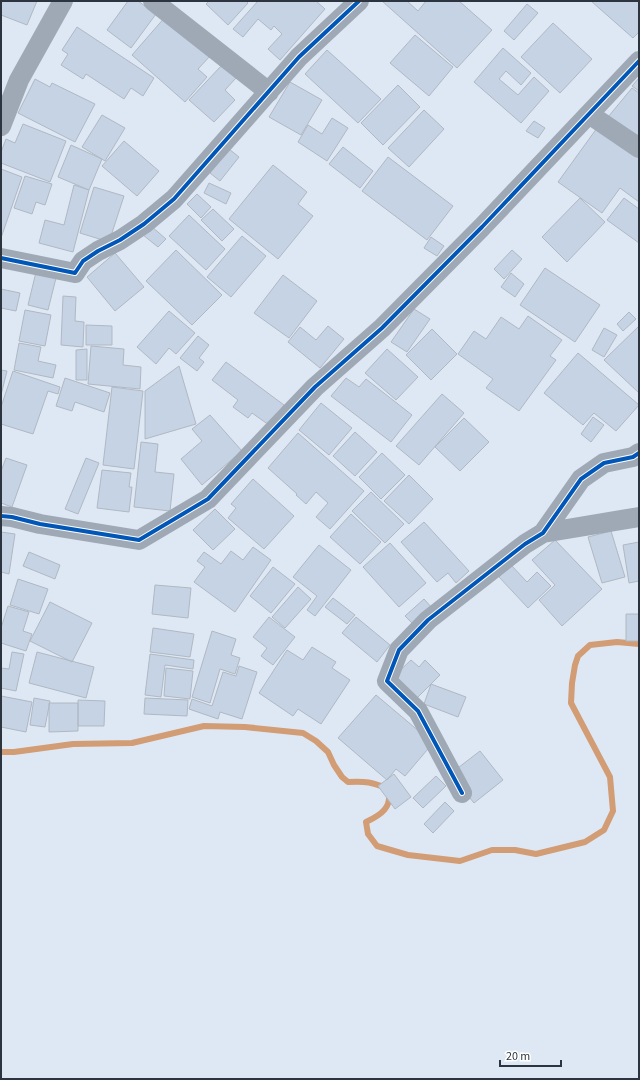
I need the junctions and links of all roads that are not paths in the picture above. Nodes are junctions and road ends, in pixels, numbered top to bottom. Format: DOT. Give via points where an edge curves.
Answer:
graph roads {
  1 [pos="63,1"];
  2 [pos="153,1"];
  3 [pos="359,1"];
  4 [pos="639,61"];
  5 [pos="269,92"];
  6 [pos="589,114"];
  7 [pos="1,126"];
  8 [pos="639,148"];
  9 [pos="1,258"];
  10 [pos="639,453"];
  11 [pos="1,516"];
  12 [pos="639,517"];
  13 [pos="543,533"];
  14 [pos="462,793"];
  1 -- 7 [label="street" via="20,80"];
  2 -- 5 [label="street"];
  3 -- 5 [label="street" via="299,57"];
  4 -- 6 [label="street"];
  5 -- 9 [label="street" via="174,199 144,224 83,261 75,273"];
  6 -- 8 [label="street"];
  6 -- 11 [label="street" via="482,227 382,328 315,388 208,499 139,540"];
  10 -- 13 [label="street" via="634,457 604,463 581,479"];
  12 -- 13 [label="street"];
  13 -- 14 [label="street" via="518,549 428,620 400,650 387,681 418,711"];
}
